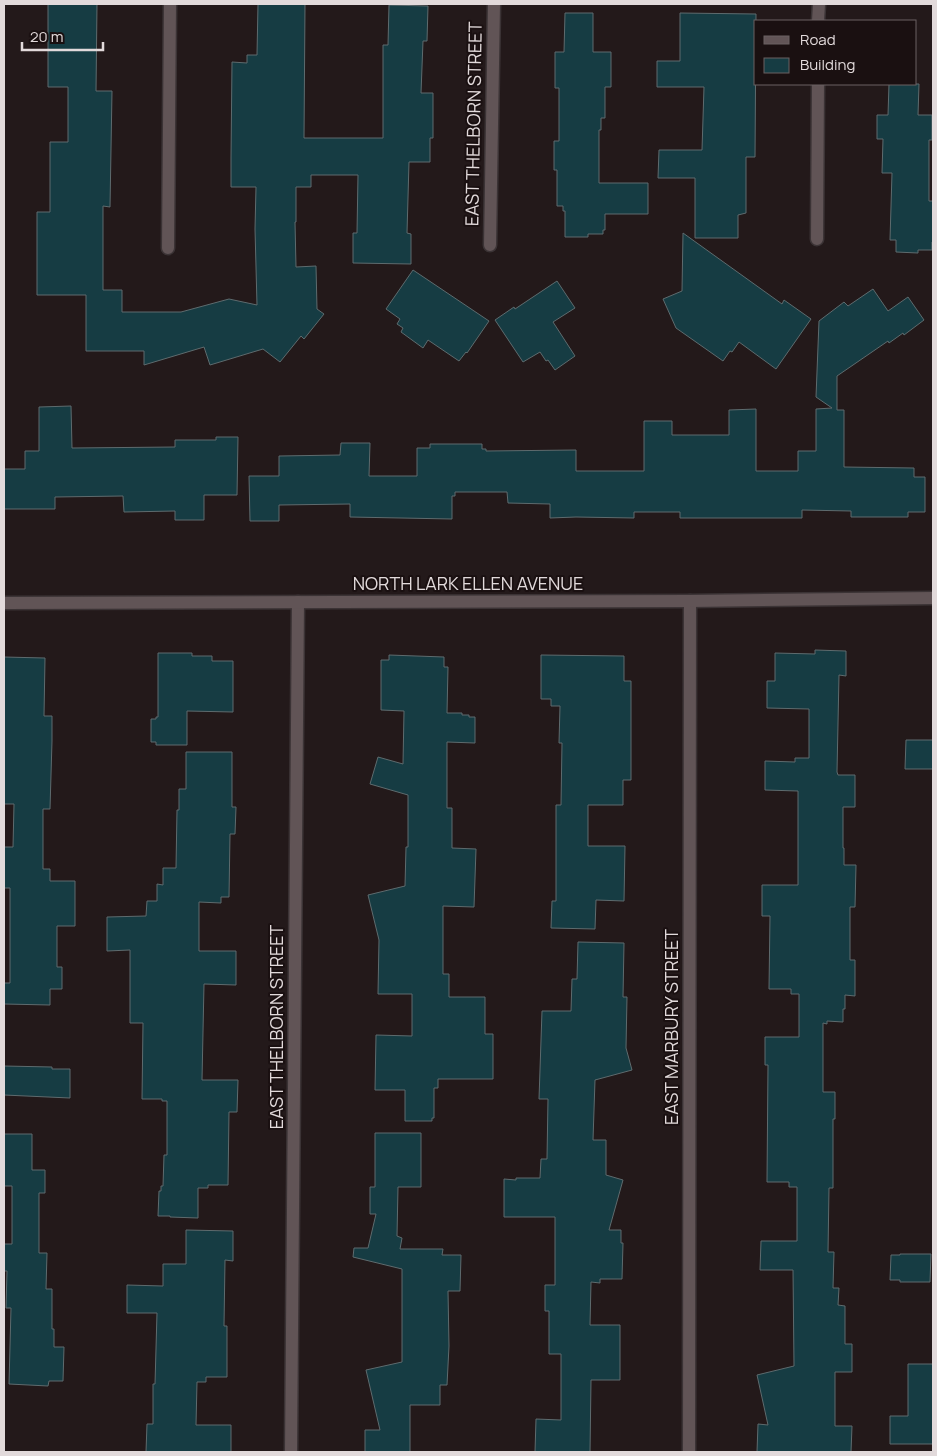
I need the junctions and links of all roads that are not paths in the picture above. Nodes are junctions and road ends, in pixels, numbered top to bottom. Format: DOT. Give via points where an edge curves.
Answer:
graph roads {
  1 [pos="170,4"];
  2 [pos="494,4"];
  3 [pos="818,4"];
  4 [pos="818,20"];
  5 [pos="818,85"];
  6 [pos="817,238"];
  7 [pos="490,245"];
  8 [pos="168,248"];
  9 [pos="933,598"];
  10 [pos="690,601"];
  11 [pos="298,602"];
  12 [pos="4,603"];
  13 [pos="291,1452"];
  14 [pos="689,1452"];
  1 -- 8 [label="street"];
  2 -- 7 [label="street, EAST THELBORN STREET"];
  3 -- 4 [label="street"];
  5 -- 6 [label="street"];
  9 -- 10 [label="street, NORTH LARK ELLEN AVENUE"];
  10 -- 11 [label="street, NORTH LARK ELLEN AVENUE"];
  10 -- 14 [label="street, EAST MARBURY STREET"];
  11 -- 12 [label="street, NORTH LARK ELLEN AVENUE"];
  11 -- 13 [label="street, EAST THELBORN STREET"];
}
